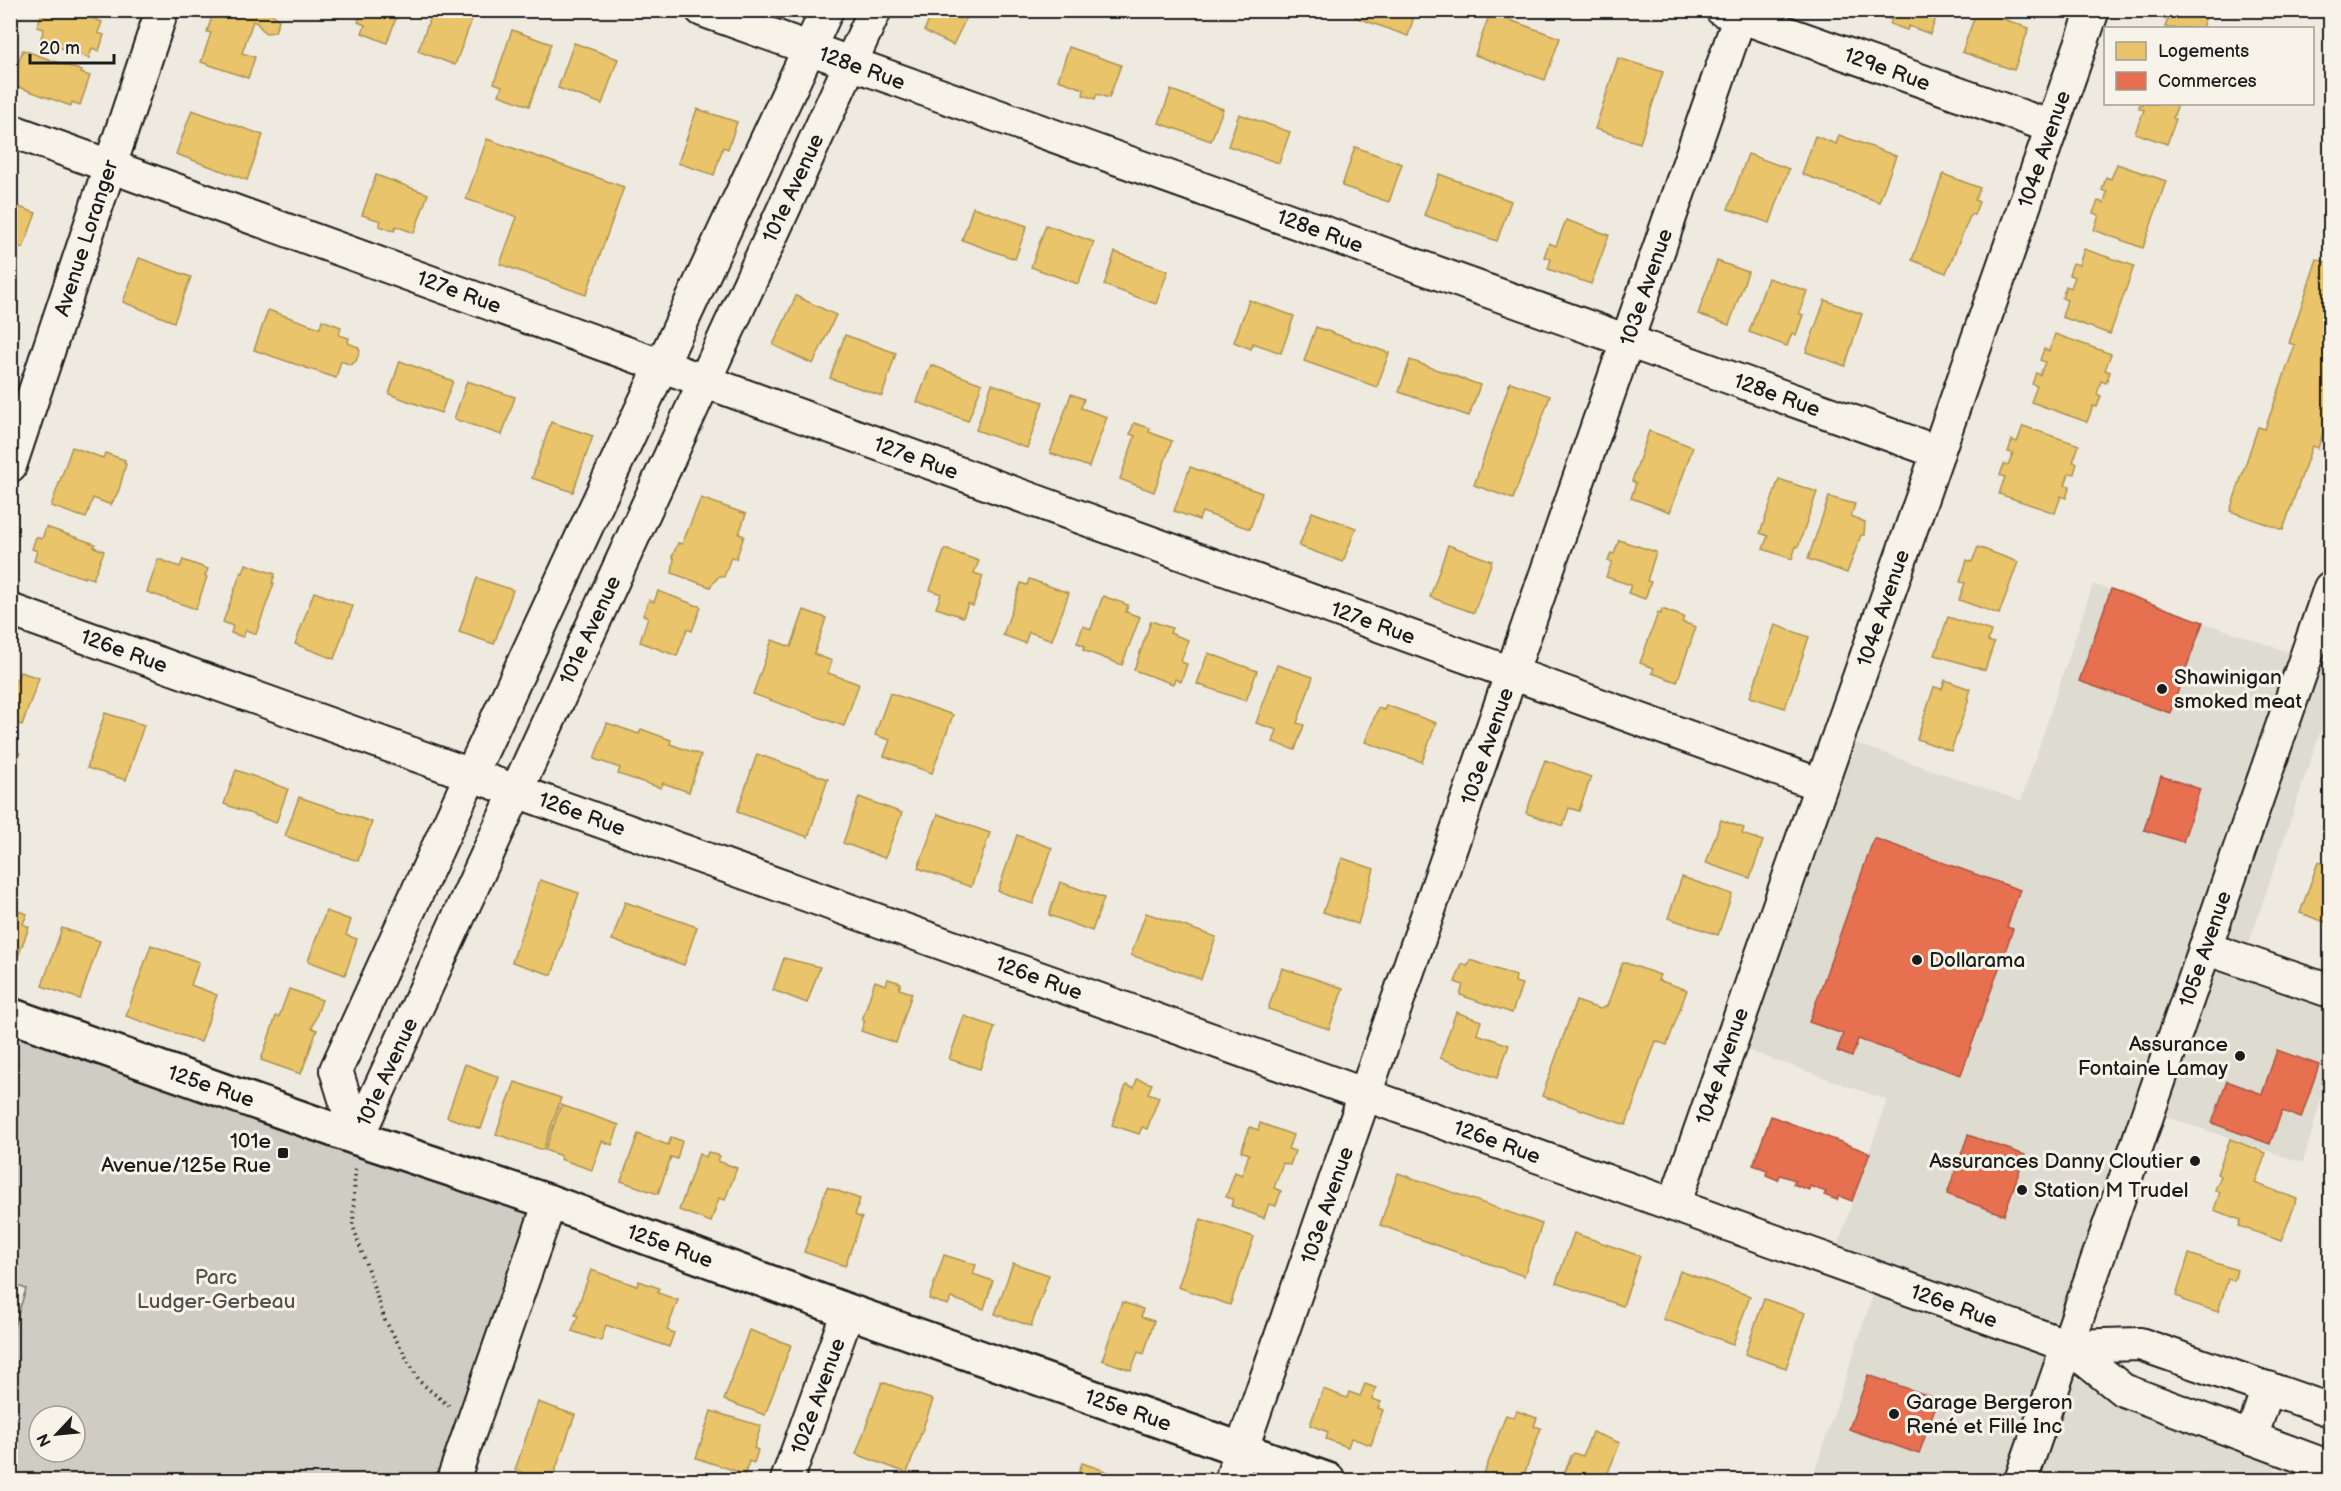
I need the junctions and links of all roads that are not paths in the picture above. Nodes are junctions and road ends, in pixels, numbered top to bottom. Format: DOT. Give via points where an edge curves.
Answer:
graph roads {
  1 [pos="162,10"];
  2 [pos="702,10"];
  3 [pos="827,10"];
  4 [pos="875,10"];
  5 [pos="2093,10"];
  6 [pos="1735,13"];
  7 [pos="809,49"];
  8 [pos="851,63"];
  9 [pos="2052,128"];
  10 [pos="10,130"];
  11 [pos="109,166"];
  12 [pos="1627,341"];
  13 [pos="662,366"];
  14 [pos="705,381"];
  15 [pos="1938,452"];
  16 [pos="10,466"];
  17 [pos="2331,588"];
  18 [pos="10,610"];
  19 [pos="2319,655"];
  20 [pos="1512,673"];
  21 [pos="471,775"];
  22 [pos="1821,785"];
  23 [pos="516,791"];
  24 [pos="2205,948"];
  25 [pos="2331,991"];
  26 [pos="10,1015"];
  27 [pos="1365,1095"];
  28 [pos="357,1138"];
  29 [pos="550,1202"];
  30 [pos="1674,1205"];
  31 [pos="848,1311"];
  32 [pos="2068,1346"];
  33 [pos="2268,1388"];
  34 [pos="2331,1410"];
  35 [pos="2251,1438"];
  36 [pos="1241,1450"];
  37 [pos="2331,1467"];
  38 [pos="453,1480"];
  39 [pos="787,1480"];
  40 [pos="1231,1480"];
  41 [pos="1328,1480"];
  42 [pos="2021,1480"];
  1 -- 11 [label="street, Avenue Loranger"];
  2 -- 7 [label="street, 128e Rue"];
  3 -- 7 [label="street, 101e Avenue"];
  4 -- 8 [label="street, 101e Avenue"];
  5 -- 9 [label="street, 104e Avenue"];
  6 -- 9 [label="street, 129e Rue"];
  6 -- 12 [label="street, 103e Avenue"];
  7 -- 8 [label="street, 128e Rue"];
  7 -- 13 [label="street, 101e Avenue"];
  8 -- 12 [label="street, 128e Rue"];
  8 -- 14 [label="street, 101e Avenue"];
  9 -- 15 [label="street, 104e Avenue"];
  10 -- 11 [label="street, 127e Rue"];
  11 -- 13 [label="street, 127e Rue"];
  11 -- 16 [label="street, Avenue Loranger"];
  12 -- 15 [label="street, 128e Rue"];
  12 -- 20 [label="street, 103e Avenue"];
  13 -- 14 [label="street, 127e Rue"];
  13 -- 21 [label="street, 101e Avenue"];
  14 -- 20 [label="street, 127e Rue"];
  14 -- 23 [label="street, 101e Avenue"];
  15 -- 22 [label="street, 104e Avenue"];
  17 -- 19 [label="street, 105e Avenue"];
  18 -- 21 [label="street, 126e Rue"];
  19 -- 24 [label="street, 105e Avenue"];
  20 -- 22 [label="street, 127e Rue"];
  20 -- 27 [label="street, 103e Avenue"];
  21 -- 23 [label="street, 126e Rue"];
  21 -- 28 [label="street, 101e Avenue" via="336,1070"];
  22 -- 30 [label="street, 104e Avenue"];
  23 -- 27 [label="street, 126e Rue"];
  23 -- 28 [label="street, 101e Avenue"];
  24 -- 25 [label="street"];
  24 -- 32 [label="street, 105e Avenue"];
  26 -- 28 [label="main road, 125e Rue"];
  27 -- 30 [label="street, 126e Rue"];
  27 -- 36 [label="street, 103e Avenue"];
  28 -- 29 [label="main road, 125e Rue"];
  29 -- 31 [label="main road, 125e Rue"];
  29 -- 38 [label="street"];
  30 -- 32 [label="street, 126e Rue"];
  31 -- 36 [label="main road, 125e Rue"];
  31 -- 39 [label="street, 102e Avenue"];
  32 -- 33 [label="street, 126e Rue" via="2140,1344"];
  32 -- 35 [label="street, 126e Rue" via="2123,1390"];
  32 -- 42 [label="street, 105e Avenue"];
  33 -- 34 [label="street, 126e Rue"];
  33 -- 35 [label="street"];
  35 -- 37 [label="street, 126e Rue"];
  36 -- 40 [label="street, 103e Avenue"];
  36 -- 41 [label="main road, 125e Rue"];
}
